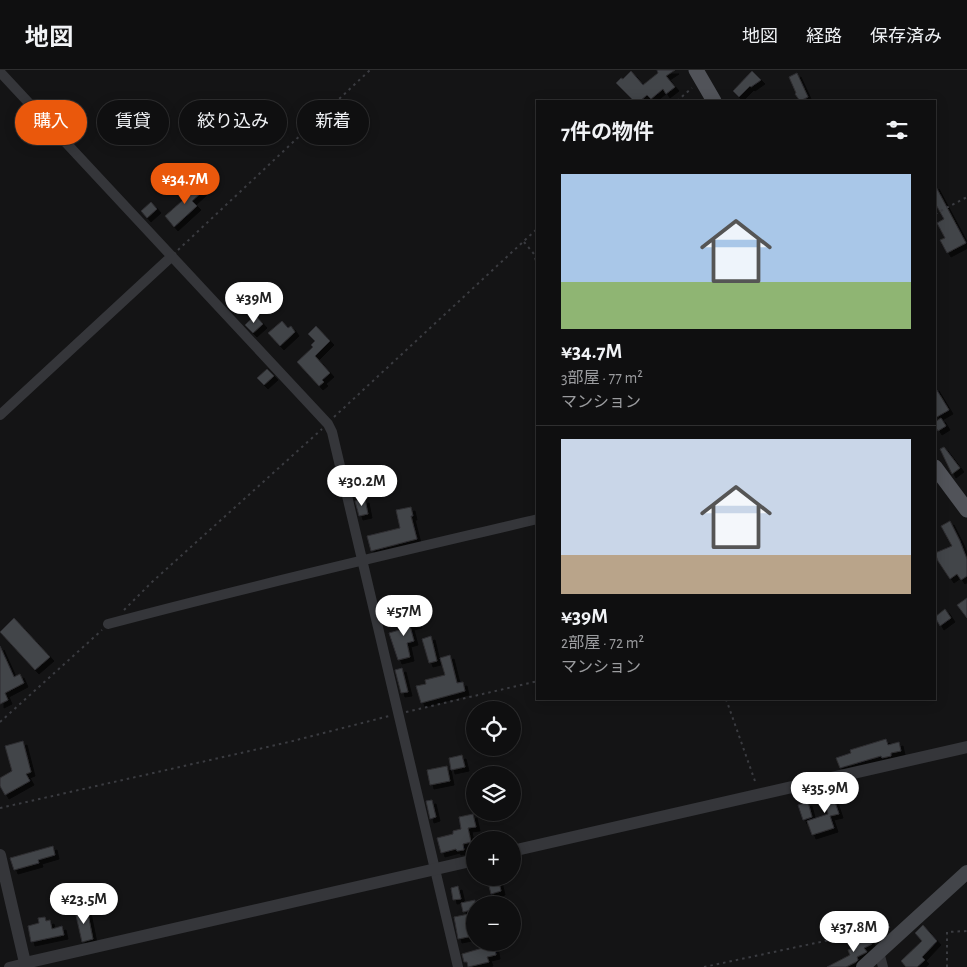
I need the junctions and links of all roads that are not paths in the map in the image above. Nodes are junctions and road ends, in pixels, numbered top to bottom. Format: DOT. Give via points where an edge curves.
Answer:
graph roads {
  1 [pos="0,72"];
  2 [pos="699,75"];
  3 [pos="713,100"];
  4 [pos="172,256"];
  5 [pos="0,415"];
  6 [pos="936,468"];
  7 [pos="965,503"];
  8 [pos="536,520"];
  9 [pos="363,560"];
  10 [pos="108,624"];
  11 [pos="967,747"];
  12 [pos="521,849"];
  13 [pos="0,855"];
  14 [pos="466,862"];
  15 [pos="434,870"];
  16 [pos="967,872"];
  17 [pos="879,952"];
  18 [pos="25,965"];
  19 [pos="9,967"];
  20 [pos="458,967"];
  21 [pos="863,967"];
  22 [pos="883,967"];
  1 -- 4 [label="street"];
  2 -- 3 [label="main road"];
  4 -- 5 [label="street"];
  4 -- 9 [label="street" via="328,424 336,442"];
  6 -- 7 [label="main road"];
  8 -- 9 [label="street"];
  9 -- 10 [label="street"];
  9 -- 15 [label="street"];
  11 -- 12 [label="street"];
  13 -- 18 [label="street"];
  14 -- 15 [label="street"];
  15 -- 18 [label="street"];
  15 -- 20 [label="street"];
  16 -- 17 [label="main road"];
  17 -- 21 [label="main road"];
  17 -- 22 [label="street"];
  18 -- 19 [label="street"];
}
